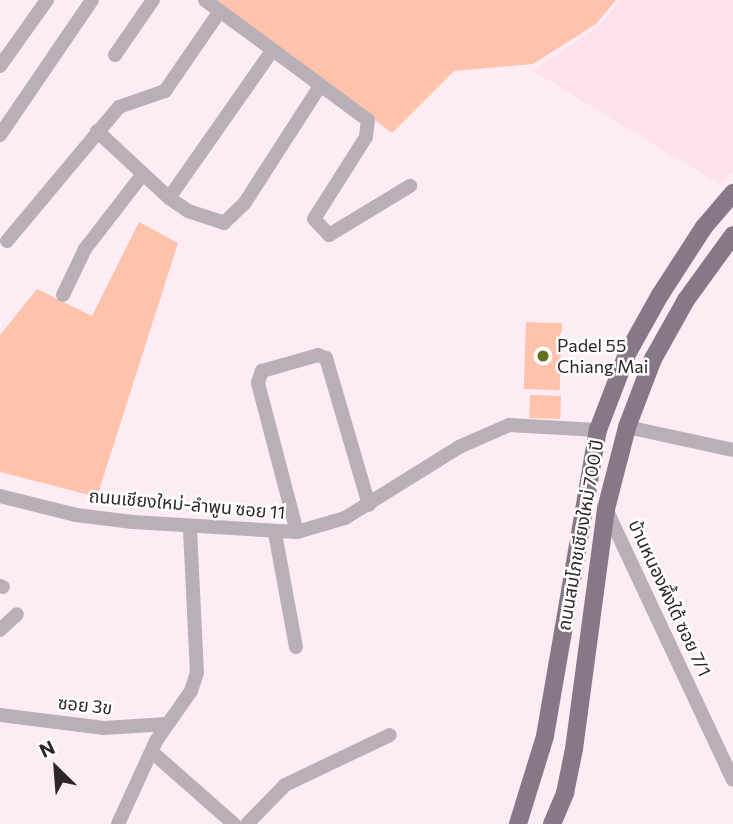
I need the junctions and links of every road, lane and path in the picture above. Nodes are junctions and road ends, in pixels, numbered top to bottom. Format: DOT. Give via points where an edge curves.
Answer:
graph roads {
  1 [pos="47,0"];
  2 [pos="92,0"];
  3 [pos="153,0"];
  4 [pos="205,0"];
  5 [pos="220,11"];
  6 [pos="272,51"];
  7 [pos="115,55"];
  8 [pos="0,66"];
  9 [pos="320,86"];
  10 [pos="97,131"];
  11 [pos="0,135"];
  12 [pos="143,174"];
  13 [pos="410,186"];
  14 [pos="733,193"];
  15 [pos="169,198"];
  16 [pos="733,235"];
  17 [pos="7,241"];
  18 [pos="63,295"];
  19 [pos="627,427"];
  20 [pos="598,430"];
  21 [pos="733,450"];
  22 [pos="0,496"];
  23 [pos="369,505"];
  24 [pos="606,509"];
  25 [pos="190,528"];
  26 [pos="298,532"];
  27 [pos="275,533"];
  28 [pos="17,614"];
  29 [pos="0,630"];
  30 [pos="296,647"];
  31 [pos="0,715"];
  32 [pos="167,724"];
  33 [pos="390,735"];
  34 [pos="152,752"];
  35 [pos="733,780"];
  36 [pos="118,824"];
  37 [pos="234,824"];
  38 [pos="247,824"];
  39 [pos="518,824"];
  40 [pos="552,824"];
  1 -- 8 [label="street"];
  2 -- 11 [label="street"];
  3 -- 7 [label="street"];
  4 -- 5 [label="street"];
  5 -- 6 [label="street"];
  5 -- 10 [label="street" via="165,91 119,107"];
  6 -- 9 [label="street"];
  6 -- 15 [label="street"];
  9 -- 13 [label="street" via="368,121 369,127 314,219 329,234"];
  9 -- 15 [label="street" via="232,220 215,221"];
  10 -- 12 [label="street"];
  10 -- 17 [label="street"];
  12 -- 15 [label="street"];
  12 -- 18 [label="street" via="85,249"];
  14 -- 20 [label="main road, ถนนสมโภชเชียงใหม่ 700 ปี" via="704,226 660,295 627,354"];
  16 -- 19 [label="main road, ถนนสมโภชเชียงใหม่ 700 ปี" via="686,300 653,359"];
  19 -- 21 [label="street"];
  19 -- 24 [label="main road, ถนนสมโภชเชียงใหม่ 700 ปี"];
  20 -- 23 [label="street, ถนนเชียงใหม่-ลำพูน ซอย 11" via="509,425 459,446"];
  20 -- 39 [label="main road, ถนนสมโภชเชียงใหม่ 700 ปี" via="545,736"];
  22 -- 25 [label="street, ถนนเชียงใหม่-ลำพูน ซอย 11" via="76,515"];
  23 -- 26 [label="street, ถนนเชียงใหม่-ลำพูน ซอย 11"];
  23 -- 26 [label="street" via="326,358 318,355 262,372 258,383"];
  24 -- 35 [label="street, บ้านหนองผึ้งใต้ ซอย 7/1"];
  24 -- 40 [label="main road, ถนนสมโภชเชียงใหม่ 700 ปี" via="574,749 565,793"];
  25 -- 27 [label="street, ถนนเชียงใหม่-ลำพูน ซอย 11"];
  25 -- 32 [label="street" via="197,673 191,691"];
  26 -- 27 [label="street, ถนนเชียงใหม่-ลำพูน ซอย 11"];
  27 -- 30 [label="street"];
  28 -- 29 [label="street"];
  31 -- 32 [label="street, ซอย 3ข" via="104,728"];
  32 -- 34 [label="street"];
  33 -- 38 [label="street" via="285,785"];
  34 -- 36 [label="street"];
  34 -- 37 [label="street"];
}
